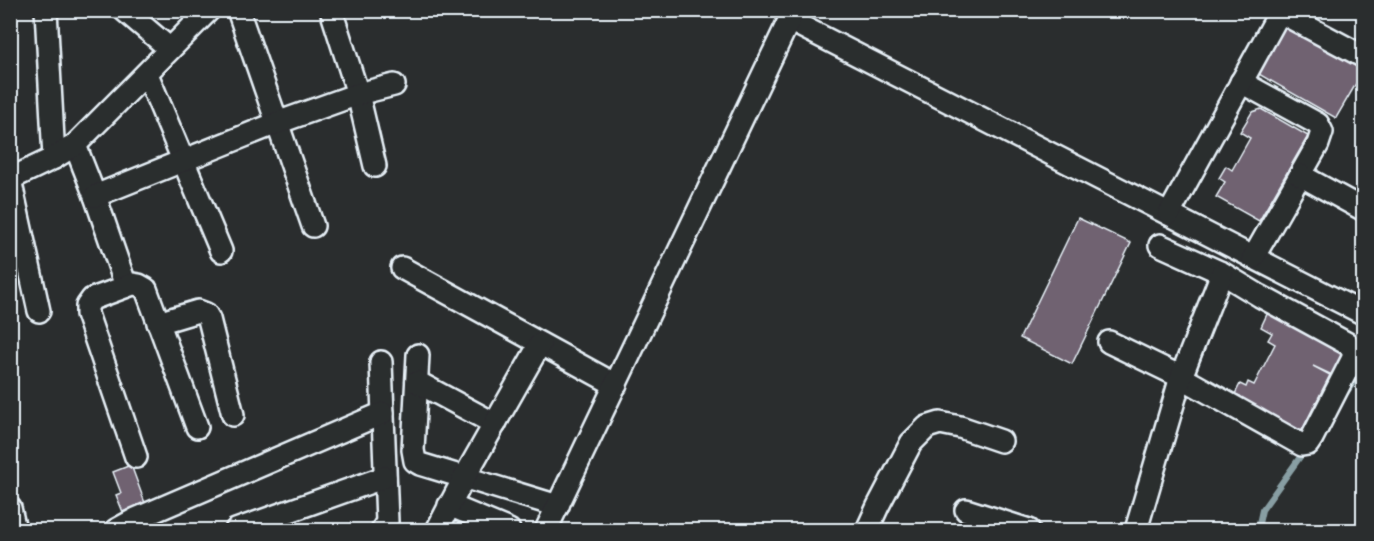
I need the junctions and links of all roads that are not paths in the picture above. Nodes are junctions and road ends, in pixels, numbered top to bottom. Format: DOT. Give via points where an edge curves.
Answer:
graph roads {
  1 [pos="46,10"];
  2 [pos="124,10"];
  3 [pos="209,10"];
  4 [pos="238,10"];
  5 [pos="331,10"];
  6 [pos="1280,11"];
  7 [pos="791,15"];
  8 [pos="170,49"];
  9 [pos="1364,57"];
  10 [pos="147,74"];
  11 [pos="1241,82"];
  12 [pos="394,86"];
  13 [pos="358,94"];
  14 [pos="277,123"];
  15 [pos="75,145"];
  16 [pos="54,158"];
  17 [pos="184,160"];
  18 [pos="375,166"];
  19 [pos="1300,175"];
  20 [pos="10,179"];
  21 [pos="95,196"];
  22 [pos="1364,210"];
  23 [pos="1169,214"];
  24 [pos="313,226"];
  25 [pos="1160,245"];
  26 [pos="222,251"];
  27 [pos="1253,258"];
  28 [pos="402,268"];
  29 [pos="1274,268"];
  30 [pos="1222,273"];
  31 [pos="126,286"];
  32 [pos="1260,296"];
  33 [pos="39,311"];
  34 [pos="1364,314"];
  35 [pos="158,323"];
  36 [pos="1109,342"];
  37 [pos="540,344"];
  38 [pos="418,355"];
  39 [pos="381,362"];
  40 [pos="1181,377"];
  41 [pos="417,382"];
  42 [pos="616,385"];
  43 [pos="383,413"];
  44 [pos="233,415"];
  45 [pos="495,424"];
  46 [pos="197,428"];
  47 [pos="1001,441"];
  48 [pos="136,457"];
  49 [pos="385,477"];
  50 [pos="464,478"];
  51 [pos="449,505"];
  52 [pos="558,507"];
  53 [pos="10,508"];
  54 [pos="966,510"];
  55 [pos="15,531"];
  56 [pos="116,531"];
  57 [pos="236,531"];
  58 [pos="382,531"];
  59 [pos="437,531"];
  60 [pos="509,531"];
  61 [pos="546,531"];
  62 [pos="867,531"];
  63 [pos="1029,531"];
  64 [pos="1136,531"];
  1 -- 16 [label="street"];
  2 -- 8 [label="street"];
  3 -- 8 [label="street"];
  4 -- 14 [label="street"];
  5 -- 13 [label="street"];
  6 -- 9 [label="street"];
  6 -- 11 [label="street"];
  7 -- 23 [label="street"];
  7 -- 42 [label="street"];
  8 -- 10 [label="street"];
  10 -- 15 [label="street"];
  10 -- 17 [label="street"];
  11 -- 19 [label="street" via="1318,124 1322,132 1318,144"];
  11 -- 23 [label="street"];
  12 -- 13 [label="street"];
  13 -- 14 [label="street"];
  13 -- 18 [label="street"];
  14 -- 17 [label="street"];
  14 -- 24 [label="street"];
  15 -- 16 [label="street"];
  15 -- 21 [label="street"];
  16 -- 20 [label="street"];
  17 -- 21 [label="street"];
  17 -- 26 [label="street"];
  19 -- 22 [label="street"];
  19 -- 27 [label="street"];
  20 -- 33 [label="street"];
  21 -- 31 [label="street"];
  23 -- 27 [label="street"];
  25 -- 30 [label="street"];
  27 -- 29 [label="street"];
  28 -- 37 [label="street"];
  29 -- 32 [label="street"];
  29 -- 34 [label="street"];
  30 -- 32 [label="street"];
  30 -- 40 [label="street"];
  31 -- 35 [label="street" via="133,284 146,289"];
  31 -- 48 [label="street" via="92,299 87,314"];
  32 -- 40 [label="street" via="1348,344 1353,351 1353,358 1308,444 1292,441"];
  35 -- 44 [label="street" via="198,311 206,314"];
  35 -- 46 [label="street"];
  36 -- 40 [label="street"];
  37 -- 42 [label="street"];
  37 -- 45 [label="street"];
  38 -- 41 [label="street"];
  39 -- 43 [label="street"];
  40 -- 64 [label="street"];
  41 -- 45 [label="street"];
  41 -- 50 [label="street" via="412,450 415,461"];
  42 -- 52 [label="street"];
  43 -- 49 [label="street"];
  43 -- 56 [label="street"];
  45 -- 50 [label="street"];
  47 -- 62 [label="street" via="940,423 927,427 912,443"];
  49 -- 57 [label="street"];
  49 -- 58 [label="street" via="387,522"];
  50 -- 51 [label="street"];
  50 -- 52 [label="street"];
  51 -- 59 [label="street"];
  51 -- 60 [label="street"];
  52 -- 61 [label="street"];
  53 -- 55 [label="street"];
  54 -- 63 [label="street"];
}
